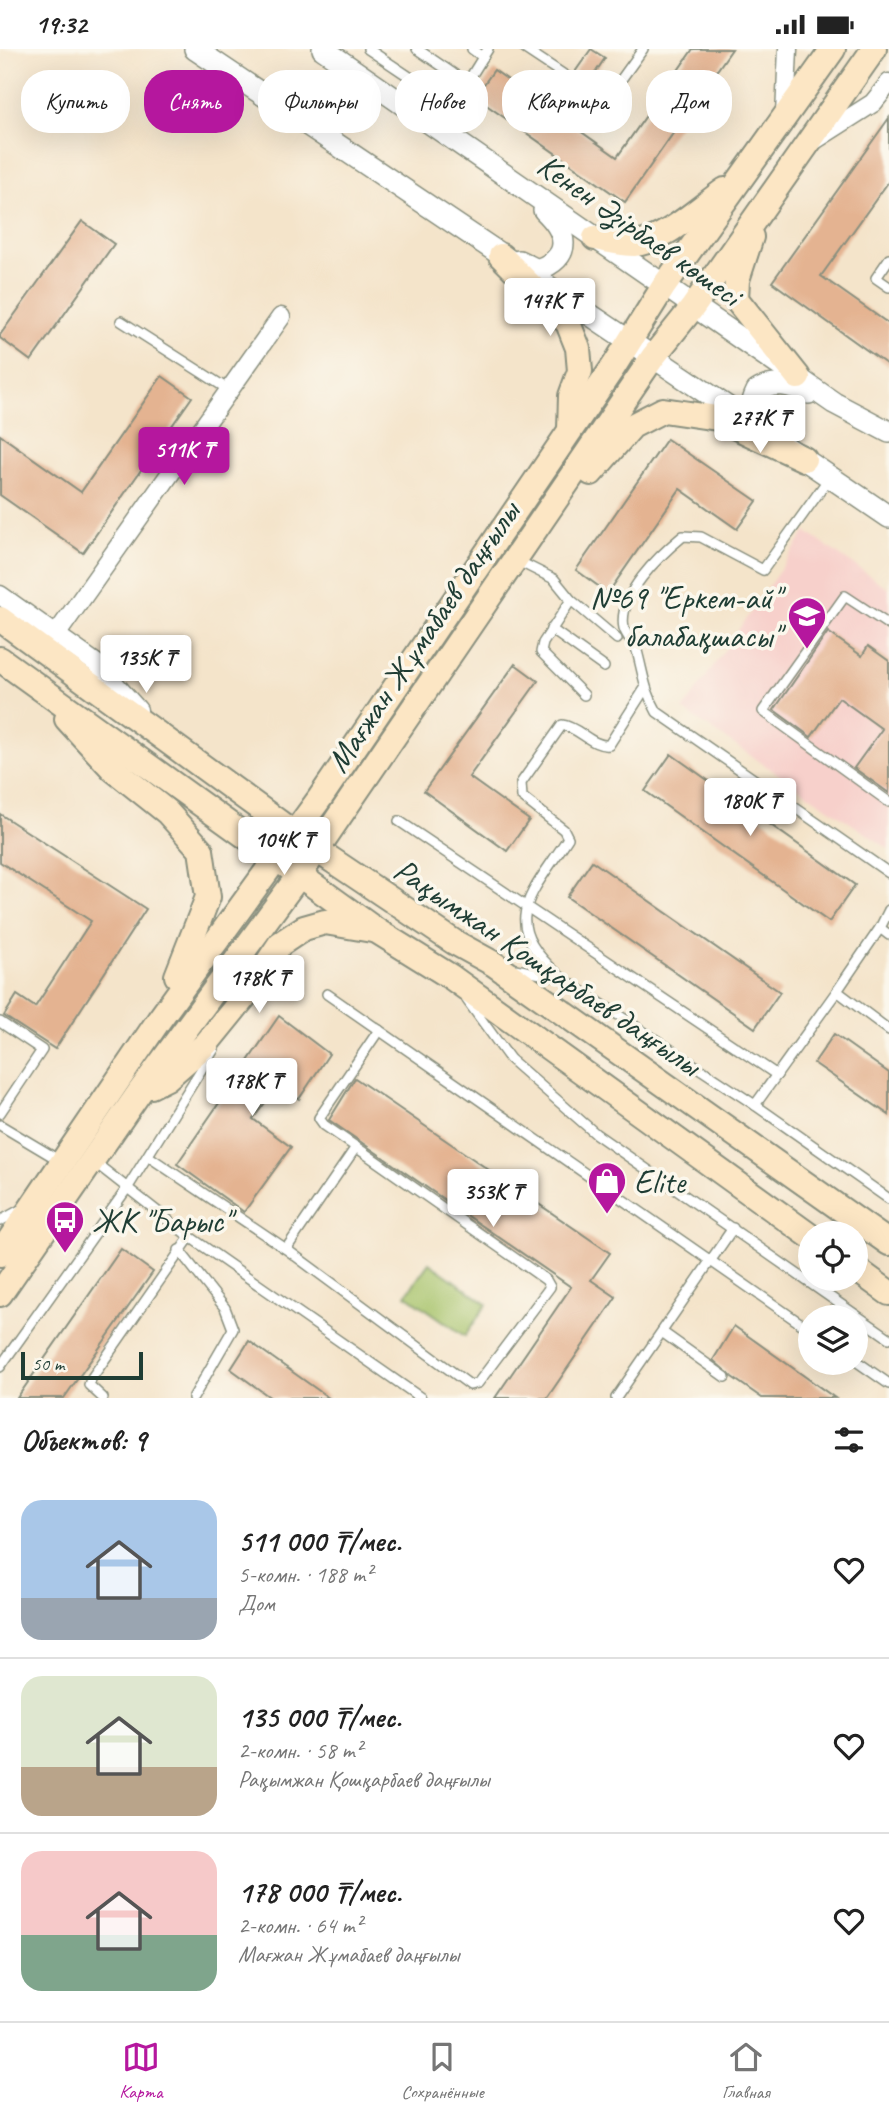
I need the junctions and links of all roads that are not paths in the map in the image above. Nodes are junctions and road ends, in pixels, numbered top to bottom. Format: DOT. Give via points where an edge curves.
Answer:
graph roads {
  1 [pos="195,49"];
  2 [pos="323,49"];
  3 [pos="368,49"];
  4 [pos="417,49"];
  5 [pos="472,49"];
  6 [pos="525,49"];
  7 [pos="643,49"];
  8 [pos="788,49"];
  9 [pos="833,49"];
  10 [pos="874,49"];
  11 [pos="486,53"];
  12 [pos="399,70"];
  13 [pos="448,70"];
  14 [pos="475,70"];
  15 [pos="889,83"];
  16 [pos="395,98"];
  17 [pos="785,118"];
  18 [pos="446,133"];
  19 [pos="806,145"];
  20 [pos="787,172"];
  21 [pos="512,179"];
  22 [pos="740,180"];
  23 [pos="595,238"];
  24 [pos="498,252"];
  25 [pos="889,259"];
  26 [pos="664,286"];
  27 [pos="889,287"];
  28 [pos="693,307"];
  29 [pos="281,317"];
  30 [pos="121,321"];
  31 [pos="628,341"];
  32 [pos="653,357"];
  33 [pos="798,376"];
  34 [pos="229,390"];
  35 [pos="834,403"];
  36 [pos="570,429"];
  37 [pos="889,432"];
  38 [pos="770,436"];
  39 [pos="804,459"];
  40 [pos="831,476"];
  41 [pos="889,517"];
  42 [pos="519,552"];
  43 [pos="0,595"];
  44 [pos="571,600"];
  45 [pos="0,619"];
  46 [pos="889,625"];
  47 [pos="551,629"];
  48 [pos="56,635"];
  49 [pos="617,639"];
  50 [pos="0,659"];
  51 [pos="604,667"];
  52 [pos="36,684"];
  53 [pos="644,689"];
  54 [pos="584,695"];
  55 [pos="154,728"];
  56 [pos="889,802"];
  57 [pos="398,821"];
  58 [pos="295,833"];
  59 [pos="317,850"];
  60 [pos="277,857"];
  61 [pos="889,873"];
  62 [pos="300,874"];
  63 [pos="253,887"];
  64 [pos="276,907"];
  65 [pos="524,907"];
  66 [pos="889,910"];
  67 [pos="880,928"];
  68 [pos="377,931"];
  69 [pos="889,935"];
  70 [pos="494,964"];
  71 [pos="451,977"];
  72 [pos="562,978"];
  73 [pos="249,991"];
  74 [pos="837,991"];
  75 [pos="327,994"];
  76 [pos="159,1020"];
  77 [pos="0,1022"];
  78 [pos="379,1030"];
  79 [pos="889,1030"];
  80 [pos="777,1075"];
  81 [pos="141,1090"];
  82 [pos="755,1105"];
  83 [pos="0,1113"];
  84 [pos="0,1125"];
  85 [pos="356,1147"];
  86 [pos="148,1156"];
  87 [pos="92,1160"];
  88 [pos="63,1163"];
  89 [pos="128,1188"];
  90 [pos="38,1199"];
  91 [pos="889,1199"];
  92 [pos="0,1221"];
  93 [pos="798,1227"];
  94 [pos="733,1228"];
  95 [pos="190,1237"];
  96 [pos="889,1243"];
  97 [pos="286,1249"];
  98 [pos="179,1250"];
  99 [pos="0,1254"];
  100 [pos="711,1261"];
  101 [pos="868,1278"];
  102 [pos="889,1293"];
  103 [pos="0,1294"];
  104 [pos="798,1322"];
  105 [pos="662,1332"];
  106 [pos="889,1338"];
  107 [pos="0,1367"];
  108 [pos="868,1369"];
  109 [pos="724,1377"];
  110 [pos="889,1384"];
  111 [pos="103,1398"];
  112 [pos="193,1398"];
  113 [pos="421,1398"];
  114 [pos="616,1398"];
  1 -- 24 [label="street"];
  2 -- 16 [label="street, Кенен Әзірбаев көшесі"];
  3 -- 12 [label="lane"];
  4 -- 13 [label="lane"];
  5 -- 11 [label="lane"];
  6 -- 7 [label="lane" via="605,102"];
  8 -- 17 [label="street"];
  9 -- 17 [label="main road, Мағжан Жұмабаев даңғылы"];
  10 -- 19 [label="main road, Мағжан Жұмабаев даңғылы"];
  11 -- 14 [label="lane"];
  15 -- 19 [label="street" via="873,103"];
  17 -- 22 [label="main road, Мағжан Жұмабаев даңғылы"];
  18 -- 21 [label="street, Кенен Әзірбаев көшесі"];
  19 -- 20 [label="main road, Мағжан Жұмабаев даңғылы"];
  20 -- 28 [label="main road, Мағжан Жұмабаев даңғылы"];
  20 -- 33 [label="main road" via="753,230 737,280 736,299"];
  21 -- 23 [label="street, Кенен Әзірбаев көшесі"];
  21 -- 24 [label="street" via="551,216 562,232 564,247 557,260 537,270"];
  22 -- 23 [label="main road" via="668,232 633,244"];
  22 -- 26 [label="main road, Мағжан Жұмабаев даңғылы"];
  23 -- 26 [label="street, Кенен Әзірбаев көшесі"];
  24 -- 31 [label="street"];
  24 -- 36 [label="main road" via="569,323 580,370 571,396"];
  25 -- 27 [label="lane" via="876,278"];
  26 -- 28 [label="street, Кенен Әзірбаев көшесі"];
  26 -- 31 [label="main road, Мағжан Жұмабаев даңғылы"];
  28 -- 32 [label="main road, Мағжан Жұмабаев даңғылы"];
  28 -- 33 [label="street, Кенен Әзірбаев көшесі"];
  29 -- 34 [label="street"];
  30 -- 34 [label="lane"];
  31 -- 32 [label="street"];
  31 -- 36 [label="main road, Мағжан Жұмабаев даңғылы"];
  32 -- 38 [label="street"];
  32 -- 42 [label="main road, Мағжан Жұмабаев даңғылы"];
  33 -- 35 [label="street, Кенен Әзірбаев көшесі"];
  34 -- 48 [label="street"];
  35 -- 37 [label="street, Кенен Әзірбаев көшесі"];
  35 -- 38 [label="street" via="791,386 764,387 757,391 751,408 754,419"];
  36 -- 58 [label="main road, Мағжан Жұмабаев даңғылы"];
  38 -- 39 [label="street"];
  39 -- 40 [label="street"];
  39 -- 42 [label="main road" via="718,418 663,410 632,426"];
  40 -- 41 [label="street"];
  40 -- 53 [label="lane" via="763,571 701,537 683,536 659,555 624,604 624,629 635,645"];
  42 -- 44 [label="lane" via="554,579"];
  42 -- 59 [label="main road, Мағжан Жұмабаев даңғылы"];
  43 -- 48 [label="street"];
  44 -- 47 [label="lane"];
  44 -- 49 [label="lane"];
  45 -- 55 [label="main road, Рақымжан Қошқарбаев даңғылы"];
  46 -- 56 [label="lane" via="845,596 763,711"];
  47 -- 51 [label="lane"];
  47 -- 54 [label="lane" via="541,652"];
  48 -- 55 [label="street" via="97,664"];
  50 -- 52 [label="main road"];
  52 -- 60 [label="main road"];
  52 -- 76 [label="main road" via="113,769 167,812 201,850 208,897"];
  53 -- 61 [label="lane" via="657,712"];
  53 -- 65 [label="lane" via="609,745 601,746 562,725 521,783 522,797 565,830 568,838"];
  55 -- 58 [label="main road, Рақымжан Қошқарбаев даңғылы"];
  57 -- 65 [label="lane"];
  58 -- 59 [label="main road, Рақымжан Қошқарбаев даңғылы"];
  58 -- 60 [label="main road, Мағжан Жұмабаев даңғылы"];
  59 -- 62 [label="main road, Мағжан Жұмабаев даңғылы"];
  59 -- 70 [label="main road, Рақымжан Қошқарбаев даңғылы"];
  60 -- 62 [label="main road, Рақымжан Қошқарбаев даңғылы"];
  60 -- 63 [label="main road, Мағжан Жұмабаев даңғылы"];
  62 -- 64 [label="main road, Мағжан Жұмабаев даңғылы"];
  62 -- 68 [label="main road, Рақымжан Қошқарбаев даңғылы"];
  63 -- 64 [label="main road" via="266,891"];
  63 -- 76 [label="main road, Мағжан Жұмабаев даңғылы"];
  64 -- 81 [label="main road, Мағжан Жұмабаев даңғылы"];
  65 -- 72 [label="lane" via="527,939 539,958"];
  65 -- 80 [label="lane"];
  66 -- 67 [label="lane"];
  67 -- 69 [label="lane"];
  67 -- 74 [label="lane"];
  68 -- 71 [label="main road, Рақымжан Қошқарбаев даңғылы"];
  68 -- 73 [label="main road" via="325,922 304,928 280,944"];
  70 -- 72 [label="lane"];
  70 -- 96 [label="main road, Рақымжан Қошқарбаев даңғылы"];
  71 -- 93 [label="main road, Рақымжан Қошқарбаев даңғылы"];
  71 -- 94 [label="lane" via="510,1059 596,1134"];
  72 -- 82 [label="lane"];
  73 -- 81 [label="main road" via="206,1044 167,1078"];
  73 -- 86 [label="lane"];
  74 -- 79 [label="lane"];
  74 -- 80 [label="lane"];
  75 -- 78 [label="lane"];
  76 -- 88 [label="main road, Мағжан Жұмабаев даңғылы"];
  77 -- 83 [label="lane" via="42,1050"];
  78 -- 85 [label="lane" via="319,1118"];
  78 -- 100 [label="lane"];
  80 -- 82 [label="lane"];
  81 -- 87 [label="main road, Мағжан Жұмабаев даңғылы"];
  82 -- 91 [label="lane"];
  84 -- 88 [label="lane"];
  85 -- 97 [label="lane"];
  85 -- 97 [label="lane" via="550,1287 478,1383 470,1385"];
  86 -- 89 [label="lane"];
  86 -- 97 [label="lane"];
  87 -- 89 [label="lane"];
  87 -- 103 [label="main road, Мағжан Жұмабаев даңғылы"];
  88 -- 90 [label="main road, Мағжан Жұмабаев даңғылы"];
  89 -- 95 [label="lane"];
  89 -- 107 [label="lane"];
  90 -- 92 [label="lane"];
  90 -- 99 [label="main road, Мағжан Жұмабаев даңғылы"];
  94 -- 100 [label="lane"];
  94 -- 106 [label="lane"];
  95 -- 98 [label="lane"];
  95 -- 113 [label="lane"];
  98 -- 111 [label="lane" via="91,1379 89,1385"];
  98 -- 112 [label="lane" via="225,1308 233,1329"];
  100 -- 104 [label="lane"];
  100 -- 105 [label="lane"];
  101 -- 102 [label="main road"];
  105 -- 109 [label="lane"];
  105 -- 114 [label="lane"];
  108 -- 110 [label="lane"];
}
